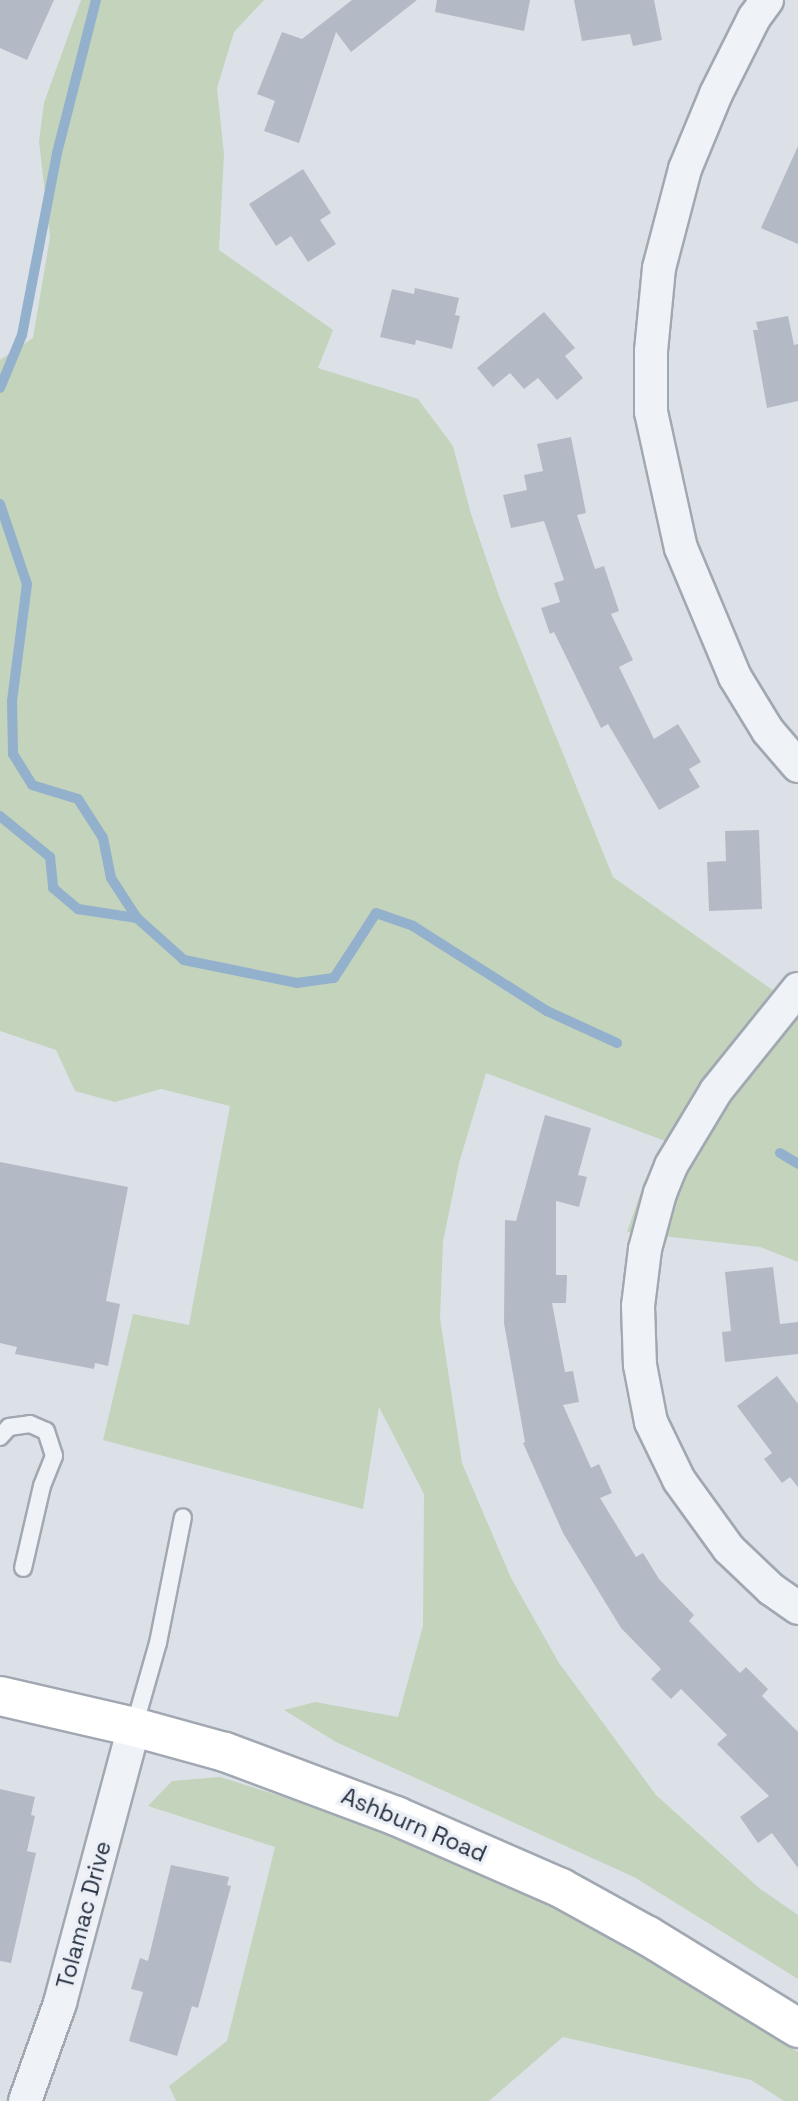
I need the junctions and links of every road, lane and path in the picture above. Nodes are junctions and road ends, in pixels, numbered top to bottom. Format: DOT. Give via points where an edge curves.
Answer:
graph roads {
  1 [pos="767,0"];
  2 [pos="798,766"];
  3 [pos="798,989"];
  4 [pos="0,1437"];
  5 [pos="183,1517"];
  6 [pos="23,1569"];
  7 [pos="798,1608"];
  8 [pos="0,1696"];
  9 [pos="134,1727"];
  10 [pos="798,2028"];
  11 [pos="24,2101"];
  1 -- 2 [label="street" via="716,94 685,169 659,268 651,412 681,548 735,677 768,730"];
  3 -- 7 [label="street" via="716,1091 671,1166 645,1249 638,1306 640,1364 651,1422 679,1480 729,1549"];
  4 -- 6 [label="lane" via="9,1427 30,1424 46,1432 54,1456 42,1486"];
  5 -- 9 [label="lane" via="158,1643"];
  8 -- 9 [label="main road, Ashburn Road"];
  9 -- 10 [label="main road, Ashburn Road" via="225,1752 319,1786 561,1888"];
  9 -- 11 [label="street, Tolamac Drive" via="60,2003"];
}
